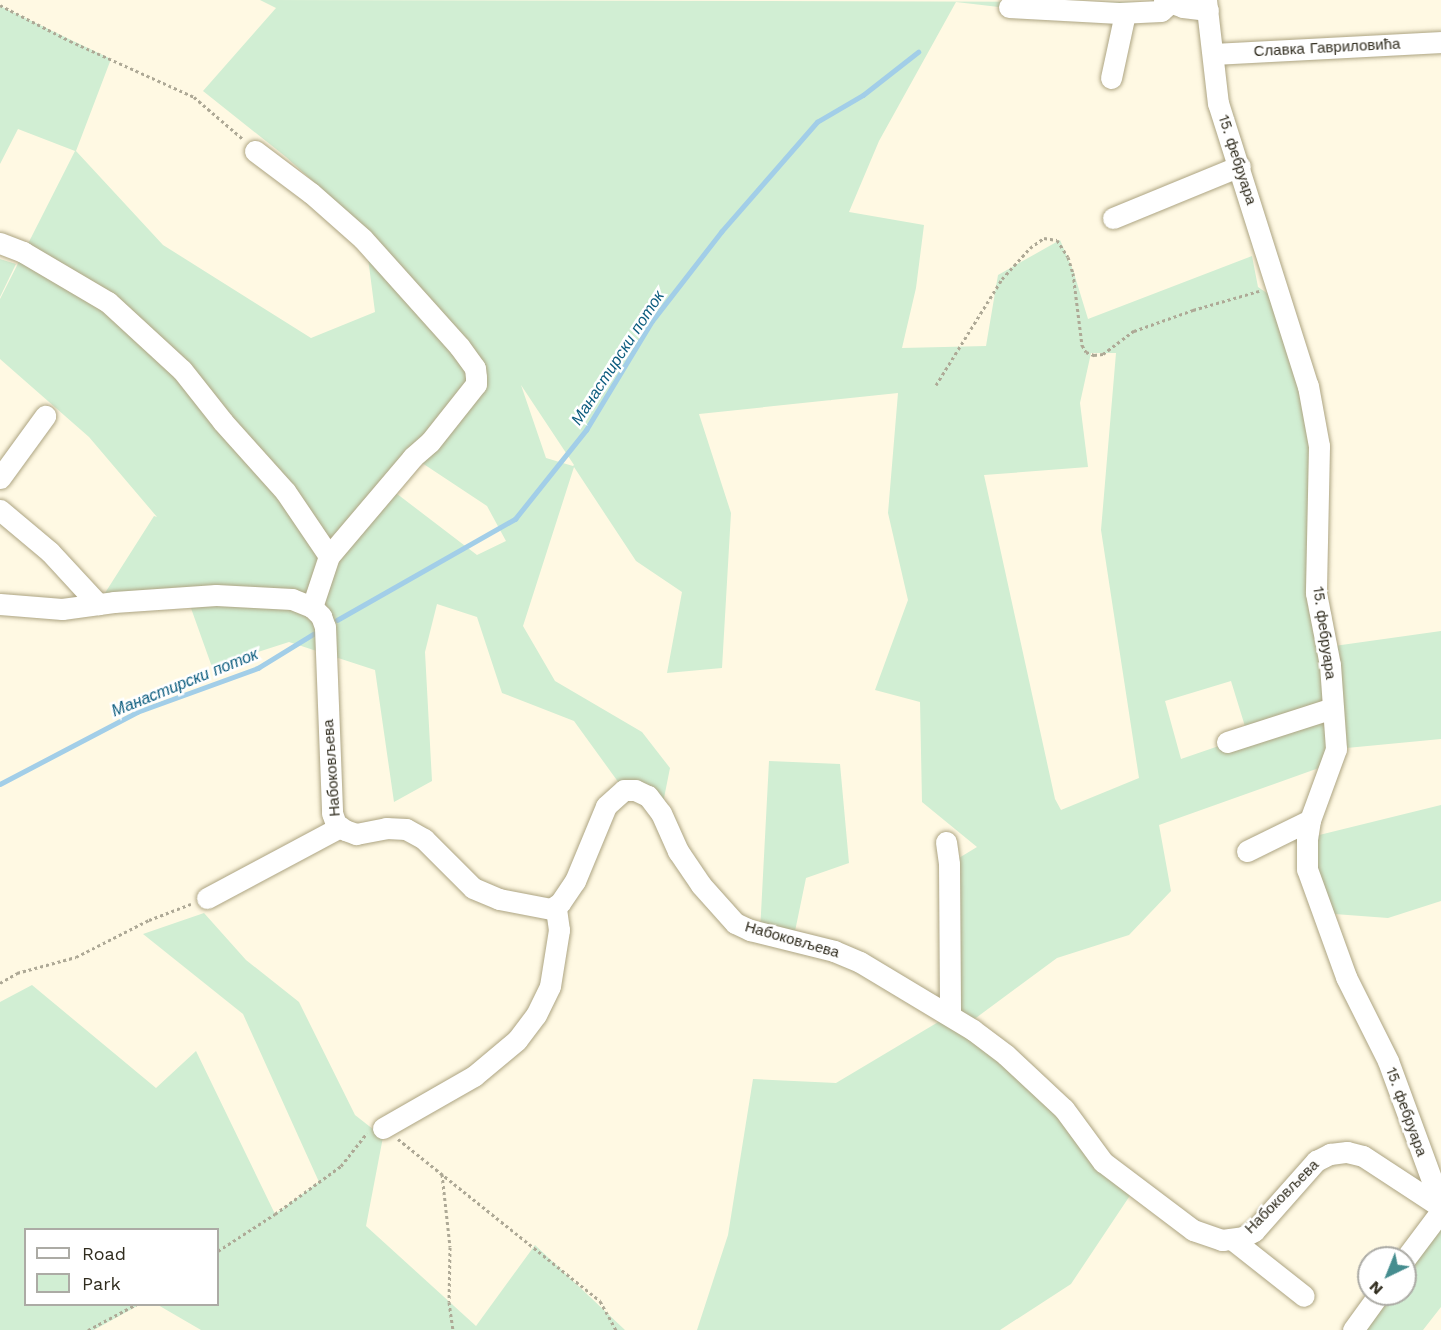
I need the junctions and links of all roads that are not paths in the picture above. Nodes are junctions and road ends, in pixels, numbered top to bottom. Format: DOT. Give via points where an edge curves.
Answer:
graph roads {
  1 [pos="1167,2"];
  2 [pos="1207,5"];
  3 [pos="1009,7"];
  4 [pos="1125,13"];
  5 [pos="1441,42"];
  6 [pos="1214,54"];
  7 [pos="1111,78"];
  8 [pos="255,151"];
  9 [pos="1240,166"];
  10 [pos="1113,218"];
  11 [pos="0,243"];
  12 [pos="45,416"];
  13 [pos="0,478"];
  14 [pos="0,510"];
  15 [pos="328,556"];
  16 [pos="0,604"];
  17 [pos="98,604"];
  18 [pos="312,607"];
  19 [pos="1332,708"];
  20 [pos="1227,742"];
  21 [pos="1310,820"];
  22 [pos="340,827"];
  23 [pos="946,842"];
  24 [pos="1247,851"];
  25 [pos="207,898"];
  26 [pos="556,908"];
  27 [pos="950,1015"];
  28 [pos="383,1128"];
  29 [pos="1441,1208"];
  30 [pos="1233,1240"];
  31 [pos="1414,1246"];
  32 [pos="1304,1296"];
  33 [pos="1370,1306"];
  34 [pos="1353,1330"];
  1 -- 2 [label="street, 15. фебруара"];
  1 -- 4 [label="street, 15. фебруара" via="1161,11"];
  2 -- 6 [label="street, 15. фебруара"];
  3 -- 4 [label="street, 15. фебруара"];
  4 -- 7 [label="street"];
  5 -- 6 [label="street, Славка Гавриловића"];
  6 -- 9 [label="street, 15. фебруара" via="1218,104"];
  8 -- 15 [label="street" via="363,239 475,368 476,384"];
  9 -- 10 [label="street"];
  9 -- 19 [label="street, 15. фебруара" via="1308,386 1319,446 1316,592 1330,665"];
  11 -- 15 [label="street" via="24,252 108,303 182,370 285,491"];
  12 -- 13 [label="street"];
  14 -- 17 [label="street" via="50,552"];
  15 -- 18 [label="street"];
  16 -- 17 [label="street" via="62,609"];
  17 -- 18 [label="street" via="216,595 292,600"];
  18 -- 22 [label="street, Набоковљева" via="321,615 325,627 332,813"];
  19 -- 20 [label="street"];
  19 -- 21 [label="street, 15. фебруара" via="1336,749"];
  21 -- 24 [label="street"];
  21 -- 29 [label="street, 15. фебруара" via="1307,869 1321,913 1346,977 1388,1061"];
  22 -- 25 [label="street"];
  22 -- 26 [label="street, Набоковљева" via="356,834 406,829 424,839 473,888 499,899 543,909"];
  23 -- 27 [label="street"];
  26 -- 27 [label="street, Набоковљева" via="575,881 606,806 624,790 635,790 648,796 661,813 700,885 735,923 860,962"];
  26 -- 28 [label="street" via="559,930 550,986 518,1040 474,1076"];
  27 -- 30 [label="street, Набоковљева" via="1006,1054 1039,1084 1064,1109 1103,1162 1140,1193 1193,1230"];
  29 -- 30 [label="street, Набоковљева" via="1363,1156 1347,1152 1330,1154 1316,1161 1254,1231"];
  29 -- 31 [label="street"];
  30 -- 32 [label="street"];
  33 -- 34 [label="street"];
}
